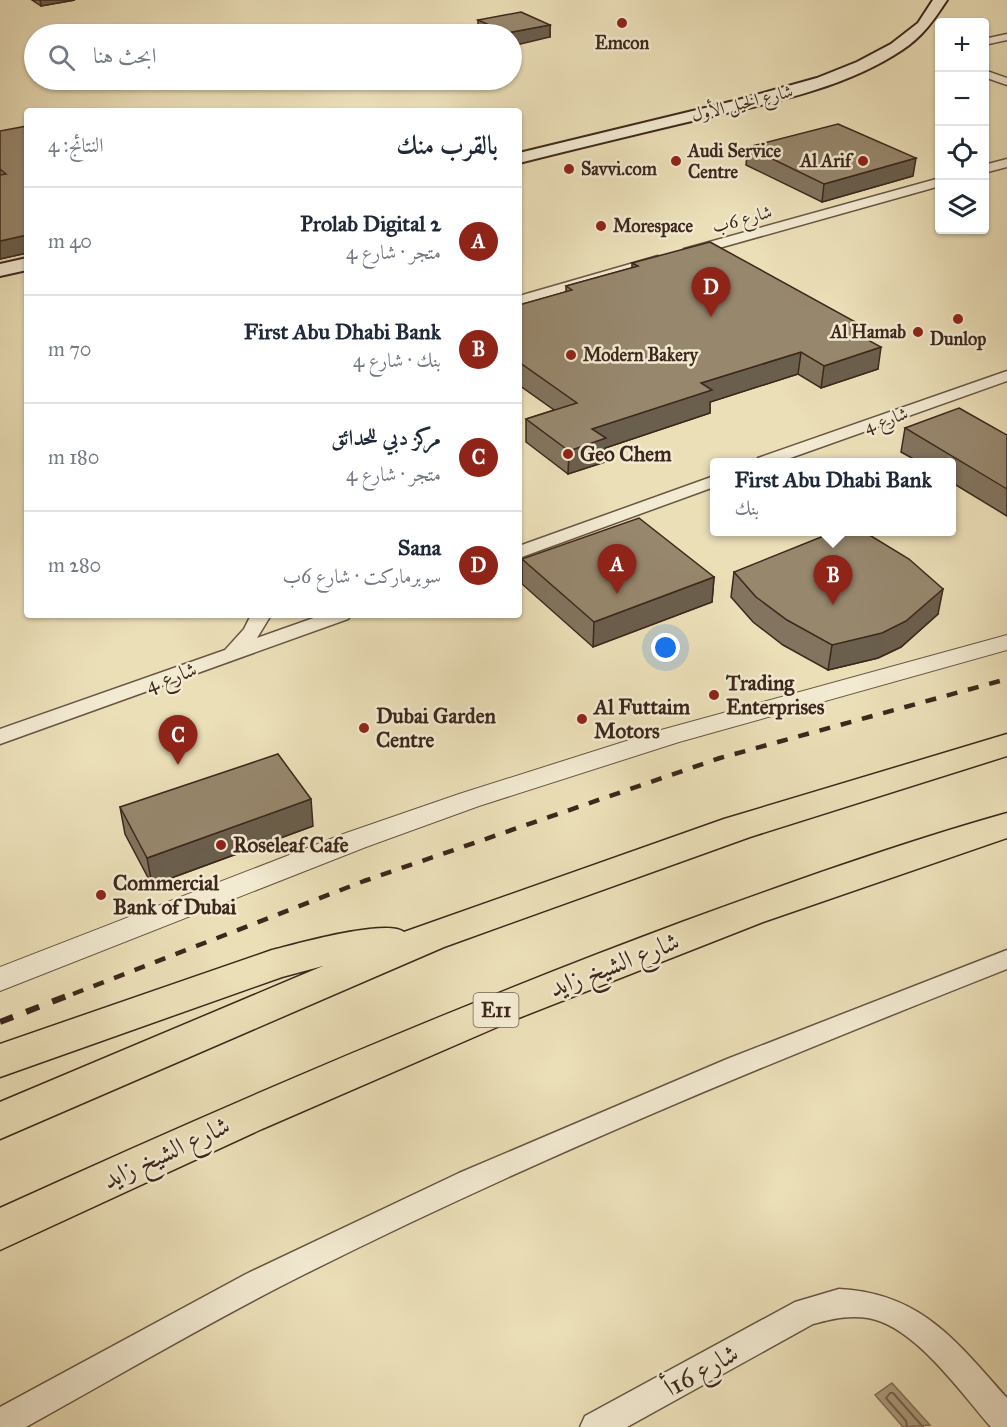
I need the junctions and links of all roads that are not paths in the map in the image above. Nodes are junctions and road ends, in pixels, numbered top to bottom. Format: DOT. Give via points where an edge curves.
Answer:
graph roads {
  1 [pos="923,0"];
  2 [pos="940,0"];
  3 [pos="1007,37"];
  4 [pos="989,41"];
  5 [pos="989,75"];
  6 [pos="1007,82"];
  7 [pos="522,147"];
  8 [pos="522,157"];
  9 [pos="1007,163"];
  10 [pos="989,168"];
  11 [pos="935,183"];
  12 [pos="24,265"];
  13 [pos="0,270"];
  14 [pos="24,275"];
  15 [pos="0,280"];
  16 [pos="522,300"];
  17 [pos="1007,376"];
  18 [pos="775,458"];
  19 [pos="710,482"];
  20 [pos="522,551"];
  21 [pos="260,618"];
  22 [pos="333,618"];
  23 [pos="1007,642"];
  24 [pos="228,656"];
  25 [pos="0,737"];
  26 [pos="1007,745"];
  27 [pos="1007,825"];
  28 [pos="430,937"];
  29 [pos="1007,960"];
  30 [pos="0,979"];
  31 [pos="0,1061"];
  32 [pos="0,1121"];
  33 [pos="0,1230"];
  34 [pos="1007,1421"];
  35 [pos="0,1424"];
  36 [pos="596,1427"];
  1 -- 7 [label="main road, شارع الخيل الأول" via="908,22 884,42 823,72"];
  2 -- 8 [label="main road, شارع الخيل الأول" via="928,21 903,42 828,79"];
  3 -- 4 [label="street"];
  5 -- 6 [label="street"];
  9 -- 10 [label="street"];
  11 -- 16 [label="street, شارع 6ب"];
  12 -- 13 [label="main road"];
  14 -- 15 [label="main road"];
  17 -- 18 [label="street, شارع 4"];
  19 -- 20 [label="street"];
  21 -- 24 [label="street" via="254,632"];
  22 -- 24 [label="street, شارع 4"];
  23 -- 30 [label="street" via="723,721 469,800"];
  24 -- 25 [label="street, شارع 4"];
  26 -- 28 [label="highway" via="737,828"];
  27 -- 33 [label="highway, شارع الشيخ زايد / E11" via="735,918 463,1023 156,1156"];
  28 -- 31 [label="highway" via="351,946 272,965"];
  28 -- 32 [label="highway"];
  29 -- 35 [label="street" via="730,1068 393,1218 267,1279"];
  34 -- 36 [label="street, شارع 16أ" via="926,1334 896,1313 850,1302 822,1305 806,1312"];
}
